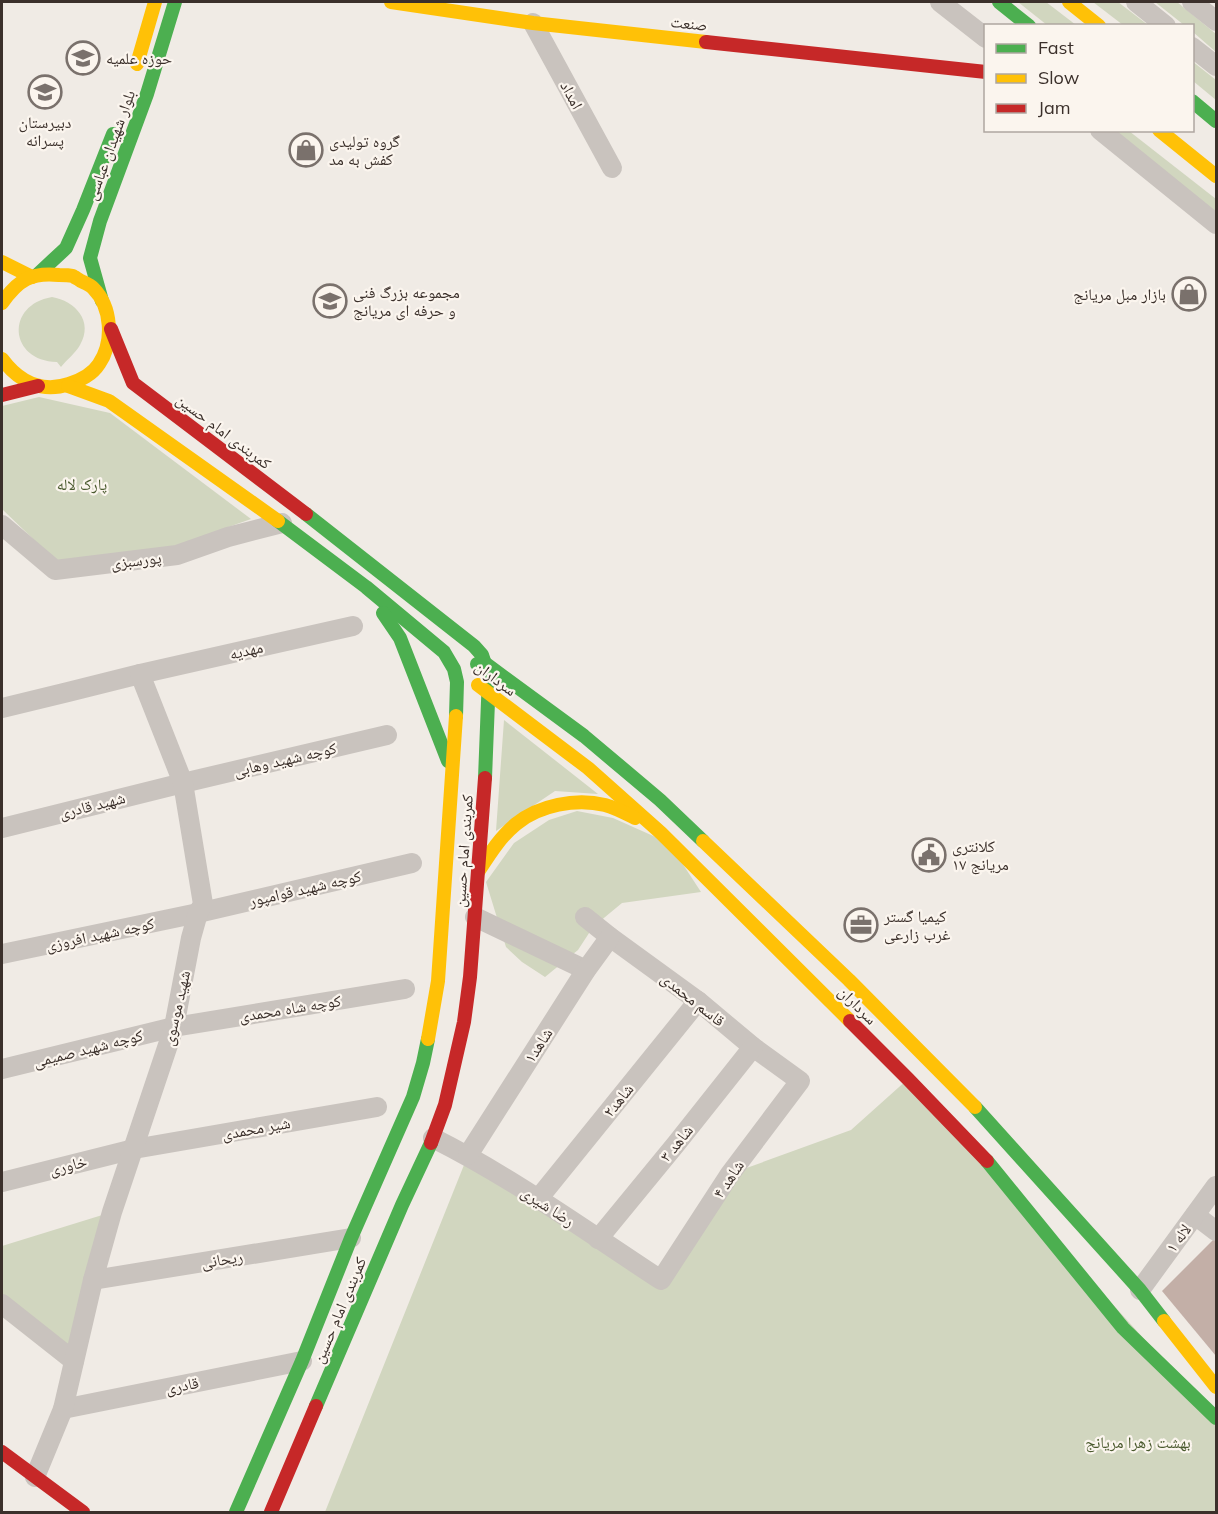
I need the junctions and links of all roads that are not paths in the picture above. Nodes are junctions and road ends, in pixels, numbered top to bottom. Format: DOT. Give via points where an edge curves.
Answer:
graph roads {
  1 [pos="155,2"];
  2 [pos="175,2"];
  3 [pos="390,2"];
  4 [pos="940,2"];
  5 [pos="999,2"];
  6 [pos="1069,2"];
  7 [pos="1136,2"];
  8 [pos="1192,2"];
  9 [pos="1216,21"];
  10 [pos="532,23"];
  11 [pos="1026,24"];
  12 [pos="1096,24"];
  13 [pos="1164,24"];
  14 [pos="984,36"];
  15 [pos="1194,49"];
  16 [pos="1216,66"];
  17 [pos="984,72"];
  18 [pos="132,78"];
  19 [pos="1194,103"];
  20 [pos="119,118"];
  21 [pos="1216,121"];
  22 [pos="1102,132"];
  23 [pos="1162,132"];
  24 [pos="612,168"];
  25 [pos="1216,176"];
  26 [pos="1216,224"];
  27 [pos="2,262"];
  28 [pos="34,276"];
  29 [pos="102,301"];
  30 [pos="2,303"];
  31 [pos="111,329"];
  32 [pos="2,359"];
  33 [pos="38,386"];
  34 [pos="68,386"];
  35 [pos="2,395"];
  36 [pos="282,523"];
  37 [pos="2,525"];
  38 [pos="366,587"];
  39 [pos="353,626"];
  40 [pos="486,664"];
  41 [pos="453,666"];
  42 [pos="140,674"];
  43 [pos="489,693"];
  44 [pos="2,708"];
  45 [pos="387,735"];
  46 [pos="453,776"];
  47 [pos="183,783"];
  48 [pos="2,828"];
  49 [pos="661,833"];
  50 [pos="412,863"];
  51 [pos="478,872"];
  52 [pos="198,913"];
  53 [pos="475,917"];
  54 [pos="585,917"];
  55 [pos="610,937"];
  56 [pos="2,954"];
  57 [pos="586,970"];
  58 [pos="405,989"];
  59 [pos="698,1001"];
  60 [pos="174,1027"];
  61 [pos="753,1047"];
  62 [pos="2,1069"];
  63 [pos="800,1081"];
  64 [pos="377,1107"];
  65 [pos="433,1138"];
  66 [pos="134,1149"];
  67 [pos="468,1155"];
  68 [pos="2,1182"];
  69 [pos="1216,1186"];
  70 [pos="538,1199"];
  71 [pos="1195,1215"];
  72 [pos="1216,1231"];
  73 [pos="351,1238"];
  74 [pos="598,1239"];
  75 [pos="93,1280"];
  76 [pos="661,1280"];
  77 [pos="1140,1290"];
  78 [pos="2,1304"];
  79 [pos="74,1361"];
  80 [pos="302,1361"];
  81 [pos="1216,1387"];
  82 [pos="63,1409"];
  83 [pos="1216,1418"];
  84 [pos="2,1452"];
  85 [pos="35,1477"];
  86 [pos="62,1506"];
  87 [pos="83,1512"];
  88 [pos="236,1512"];
  89 [pos="271,1512"];
  1 -- 18 [label="main road, بلوار شهیدان عباسی"];
  2 -- 29 [label="main road, بلوار شهیدان عباسی" via="90,258"];
  3 -- 10 [label="main road, صنعت"];
  4 -- 14 [label="street"];
  5 -- 11 [label="main road"];
  6 -- 12 [label="main road"];
  7 -- 13 [label="street"];
  8 -- 9 [label="street"];
  10 -- 17 [label="main road, صنعت"];
  10 -- 24 [label="street, امداد"];
  15 -- 16 [label="street"];
  19 -- 21 [label="main road"];
  20 -- 28 [label="main road, بلوار شهیدان عباسی" via="66,248"];
  22 -- 26 [label="street"];
  23 -- 25 [label="main road"];
  27 -- 28 [label="main road"];
  28 -- 29 [label="main road" via="65,273 83,281"];
  28 -- 30 [label="main road, بلوار شهیدان عباسی" via="11,289"];
  29 -- 31 [label="main road, بلوار شهیدان عباسی"];
  31 -- 34 [label="main road" via="108,348 99,365"];
  31 -- 40 [label="main road, کمربندی امام حسین" via="133,383 351,548 474,646"];
  32 -- 33 [label="main road" via="14,375"];
  33 -- 34 [label="main road"];
  33 -- 35 [label="main road"];
  34 -- 36 [label="main road" via="109,402"];
  36 -- 37 [label="street, پورسبزی" via="177,555 55,570"];
  36 -- 38 [label="main road"];
  38 -- 41 [label="main road" via="444,652"];
  38 -- 46 [label="main road" via="400,638"];
  39 -- 42 [label="street, مهدیه"];
  40 -- 41 [label="main road, سرداران"];
  40 -- 43 [label="main road, کمربندی امام حسین"];
  40 -- 77 [label="main road, سرداران" via="584,735 660,800 849,980 980,1112"];
  41 -- 43 [label="main road, سرداران"];
  41 -- 46 [label="main road, کمربندی امام حسین" via="458,688"];
  42 -- 44 [label="street"];
  42 -- 47 [label="street, شهید موسوی"];
  43 -- 49 [label="main road, سرداران" via="588,768"];
  43 -- 51 [label="main road, کمربندی امام حسین"];
  45 -- 47 [label="street, کوچه شهید وهابی"];
  46 -- 73 [label="main road, کمربندی امام حسین" via="438,981 423,1063 398,1134"];
  47 -- 48 [label="street, شهید قادری"];
  47 -- 52 [label="street, شهید موسوی" via="203,904"];
  49 -- 51 [label="main road" via="617,809 566,803 521,820 506,833"];
  49 -- 83 [label="main road, سرداران" via="990,1165 1123,1328"];
  50 -- 52 [label="street, کوچه شهید قوامپور"];
  51 -- 53 [label="main road, کمربندی امام حسین"];
  52 -- 56 [label="street, کوچه شهید افروزی"];
  52 -- 60 [label="street, شهید موسوی"];
  53 -- 57 [label="street"];
  53 -- 65 [label="main road, کمربندی امام حسین" via="464,1022"];
  54 -- 55 [label="street, قاسم محمدی"];
  55 -- 57 [label="street, شاهد۱"];
  55 -- 59 [label="street, قاسم محمدی"];
  57 -- 67 [label="street, شاهد۱"];
  58 -- 60 [label="street, کوچه شاه محمدی"];
  59 -- 61 [label="street, قاسم محمدی"];
  59 -- 70 [label="street, شاهد۲"];
  60 -- 62 [label="street, کوچه شهید صمیمی"];
  60 -- 66 [label="street, شهید موسوی"];
  61 -- 63 [label="street, قاسم محمدی"];
  61 -- 74 [label="street, شاهد ۳"];
  63 -- 76 [label="street, شاهد ۴" via="730,1174"];
  64 -- 66 [label="street, شیر محمدی"];
  65 -- 67 [label="street, رضا شیری"];
  65 -- 89 [label="main road, کمربندی امام حسین"];
  66 -- 68 [label="street, خاوری"];
  66 -- 75 [label="street, شهید موسوی"];
  67 -- 70 [label="street, رضا شیری"];
  69 -- 71 [label="street, لاله ۱"];
  70 -- 74 [label="street, رضا شیری"];
  71 -- 72 [label="street"];
  71 -- 77 [label="street, لاله ۱"];
  73 -- 75 [label="street, ریحانی"];
  73 -- 80 [label="main road, کمربندی امام حسین"];
  74 -- 76 [label="street, رضا شیری"];
  75 -- 79 [label="street, شهید موسوی"];
  77 -- 81 [label="main road, سرداران"];
  78 -- 79 [label="street"];
  79 -- 82 [label="street, شهید موسوی"];
  80 -- 82 [label="street, قادری"];
  80 -- 88 [label="main road, کمربندی امام حسین"];
  82 -- 85 [label="street, شهید موسوی"];
  84 -- 85 [label="main road"];
  85 -- 86 [label="main road"];
  86 -- 87 [label="main road"];
}
